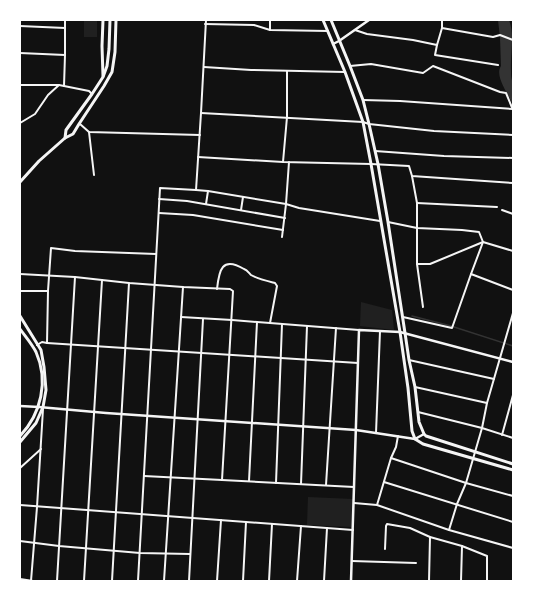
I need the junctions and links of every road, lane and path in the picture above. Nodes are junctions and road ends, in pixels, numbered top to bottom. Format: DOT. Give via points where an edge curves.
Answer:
graph roads {
  1 [pos="65,20"];
  2 [pos="103,20"];
  3 [pos="110,20"];
  4 [pos="116,20"];
  5 [pos="206,20"];
  6 [pos="270,20"];
  7 [pos="323,20"];
  8 [pos="331,20"];
  9 [pos="369,20"];
  10 [pos="442,20"];
  11 [pos="205,24"];
  12 [pos="20,26"];
  13 [pos="65,28"];
  14 [pos="442,28"];
  15 [pos="270,30"];
  16 [pos="356,30"];
  17 [pos="328,31"];
  18 [pos="513,40"];
  19 [pos="339,41"];
  20 [pos="333,44"];
  21 [pos="437,45"];
  22 [pos="20,53"];
  23 [pos="66,55"];
  24 [pos="498,65"];
  25 [pos="350,66"];
  26 [pos="204,67"];
  27 [pos="287,71"];
  28 [pos="345,72"];
  29 [pos="103,77"];
  30 [pos="20,84"];
  31 [pos="59,85"];
  32 [pos="64,86"];
  33 [pos="92,94"];
  34 [pos="363,100"];
  35 [pos="513,110"];
  36 [pos="202,113"];
  37 [pos="287,117"];
  38 [pos="363,122"];
  39 [pos="20,123"];
  40 [pos="79,124"];
  41 [pos="369,124"];
  42 [pos="89,132"];
  43 [pos="513,134"];
  44 [pos="200,135"];
  45 [pos="65,138"];
  46 [pos="375,151"];
  47 [pos="198,156"];
  48 [pos="513,158"];
  49 [pos="284,162"];
  50 [pos="288,162"];
  51 [pos="371,164"];
  52 [pos="378,164"];
  53 [pos="94,175"];
  54 [pos="412,176"];
  55 [pos="20,182"];
  56 [pos="513,183"];
  57 [pos="196,190"];
  58 [pos="208,191"];
  59 [pos="243,197"];
  60 [pos="159,199"];
  61 [pos="417,203"];
  62 [pos="206,204"];
  63 [pos="286,204"];
  64 [pos="497,207"];
  65 [pos="240,210"];
  66 [pos="502,210"];
  67 [pos="159,213"];
  68 [pos="513,214"];
  69 [pos="285,218"];
  70 [pos="380,221"];
  71 [pos="388,222"];
  72 [pos="417,228"];
  73 [pos="283,230"];
  74 [pos="282,237"];
  75 [pos="483,242"];
  76 [pos="513,251"];
  77 [pos="156,254"];
  78 [pos="417,264"];
  79 [pos="20,274"];
  80 [pos="471,274"];
  81 [pos="49,275"];
  82 [pos="76,277"];
  83 [pos="102,280"];
  84 [pos="129,283"];
  85 [pos="155,285"];
  86 [pos="183,287"];
  87 [pos="217,289"];
  88 [pos="513,290"];
  89 [pos="20,291"];
  90 [pos="48,291"];
  91 [pos="423,307"];
  92 [pos="513,313"];
  93 [pos="20,316"];
  94 [pos="402,316"];
  95 [pos="181,317"];
  96 [pos="203,319"];
  97 [pos="232,320"];
  98 [pos="257,322"];
  99 [pos="270,323"];
  100 [pos="282,324"];
  101 [pos="307,326"];
  102 [pos="336,328"];
  103 [pos="20,329"];
  104 [pos="359,330"];
  105 [pos="380,331"];
  106 [pos="400,332"];
  107 [pos="405,333"];
  108 [pos="47,343"];
  109 [pos="37,344"];
  110 [pos="71,344"];
  111 [pos="98,346"];
  112 [pos="125,348"];
  113 [pos="151,350"];
  114 [pos="179,351"];
  115 [pos="201,353"];
  116 [pos="230,355"];
  117 [pos="256,356"];
  118 [pos="281,358"];
  119 [pos="500,358"];
  120 [pos="306,360"];
  121 [pos="409,360"];
  122 [pos="334,362"];
  123 [pos="513,362"];
  124 [pos="358,363"];
  125 [pos="494,379"];
  126 [pos="415,387"];
  127 [pos="513,395"];
  128 [pos="487,403"];
  129 [pos="20,406"];
  130 [pos="41,407"];
  131 [pos="67,409"];
  132 [pos="94,412"];
  133 [pos="417,412"];
  134 [pos="121,414"];
  135 [pos="147,416"];
  136 [pos="174,417"];
  137 [pos="198,419"];
  138 [pos="226,421"];
  139 [pos="252,423"];
  140 [pos="279,424"];
  141 [pos="303,426"];
  142 [pos="330,428"];
  143 [pos="482,428"];
  144 [pos="356,430"];
  145 [pos="376,433"];
  146 [pos="424,434"];
  147 [pos="502,435"];
  148 [pos="20,436"];
  149 [pos="398,436"];
  150 [pos="415,438"];
  151 [pos="513,438"];
  152 [pos="20,442"];
  153 [pos="41,449"];
  154 [pos="475,452"];
  155 [pos="391,458"];
  156 [pos="473,458"];
  157 [pos="513,464"];
  158 [pos="20,468"];
  159 [pos="513,470"];
  160 [pos="144,476"];
  161 [pos="171,477"];
  162 [pos="194,479"];
  163 [pos="222,480"];
  164 [pos="249,481"];
  165 [pos="384,482"];
  166 [pos="276,483"];
  167 [pos="466,483"];
  168 [pos="301,484"];
  169 [pos="326,485"];
  170 [pos="354,487"];
  171 [pos="513,496"];
  172 [pos="354,503"];
  173 [pos="457,504"];
  174 [pos="20,505"];
  175 [pos="377,505"];
  176 [pos="37,507"];
  177 [pos="61,508"];
  178 [pos="88,510"];
  179 [pos="116,512"];
  180 [pos="142,514"];
  181 [pos="168,516"];
  182 [pos="192,518"];
  183 [pos="221,520"];
  184 [pos="246,522"];
  185 [pos="513,522"];
  186 [pos="272,524"];
  187 [pos="301,526"];
  188 [pos="327,528"];
  189 [pos="353,530"];
  190 [pos="449,530"];
  191 [pos="430,537"];
  192 [pos="20,541"];
  193 [pos="35,543"];
  194 [pos="59,546"];
  195 [pos="462,546"];
  196 [pos="86,548"];
  197 [pos="513,548"];
  198 [pos="385,549"];
  199 [pos="113,551"];
  200 [pos="140,553"];
  201 [pos="166,554"];
  202 [pos="190,554"];
  203 [pos="352,561"];
  204 [pos="416,563"];
  205 [pos="20,579"];
  206 [pos="32,581"];
  207 [pos="57,581"];
  208 [pos="84,581"];
  209 [pos="112,581"];
  210 [pos="138,581"];
  211 [pos="164,581"];
  212 [pos="189,581"];
  213 [pos="217,581"];
  214 [pos="243,581"];
  215 [pos="269,581"];
  216 [pos="297,581"];
  217 [pos="324,581"];
  218 [pos="351,581"];
  219 [pos="429,581"];
  220 [pos="462,581"];
  221 [pos="487,581"];
  1 -- 13 [label="street"];
  2 -- 29 [label="main road"];
  3 -- 29 [label="main road" via="107,66"];
  4 -- 40 [label="main road" via="112,72"];
  5 -- 11 [label="street"];
  6 -- 15 [label="street"];
  7 -- 17 [label="main road"];
  8 -- 19 [label="main road"];
  9 -- 16 [label="street"];
  10 -- 14 [label="street"];
  11 -- 15 [label="street" via="254,25"];
  11 -- 26 [label="street"];
  12 -- 13 [label="street"];
  13 -- 23 [label="street"];
  14 -- 18 [label="street" via="493,37 500,35"];
  14 -- 21 [label="street"];
  15 -- 17 [label="street"];
  16 -- 19 [label="street"];
  16 -- 21 [label="street"];
  17 -- 20 [label="main road"];
  19 -- 20 [label="street"];
  19 -- 25 [label="main road"];
  20 -- 28 [label="main road"];
  21 -- 24 [label="street" via="435,55"];
  22 -- 23 [label="street"];
  23 -- 32 [label="street"];
  25 -- 34 [label="main road"];
  25 -- 35 [label="street" via="371,64 423,73 433,66 506,93"];
  26 -- 27 [label="street"];
  26 -- 36 [label="street"];
  27 -- 28 [label="street"];
  27 -- 37 [label="street"];
  28 -- 38 [label="main road"];
  29 -- 33 [label="main road"];
  30 -- 31 [label="street"];
  31 -- 32 [label="street"];
  31 -- 39 [label="street" via="34,114"];
  32 -- 33 [label="street" via="89,91"];
  33 -- 45 [label="main road" via="66,130"];
  34 -- 35 [label="street"];
  34 -- 41 [label="main road"];
  36 -- 37 [label="street"];
  36 -- 44 [label="street"];
  37 -- 38 [label="street"];
  37 -- 49 [label="street"];
  38 -- 41 [label="street"];
  38 -- 51 [label="main road"];
  40 -- 42 [label="street"];
  40 -- 45 [label="main road" via="73,134"];
  41 -- 43 [label="street" via="434,131"];
  41 -- 46 [label="main road"];
  42 -- 44 [label="street"];
  42 -- 53 [label="street"];
  44 -- 47 [label="street"];
  45 -- 55 [label="main road"];
  46 -- 48 [label="street"];
  46 -- 52 [label="main road"];
  47 -- 49 [label="street"];
  47 -- 57 [label="street"];
  49 -- 50 [label="street"];
  50 -- 51 [label="street"];
  50 -- 63 [label="street"];
  51 -- 52 [label="street"];
  51 -- 70 [label="main road"];
  52 -- 54 [label="street" via="409,166"];
  52 -- 71 [label="main road"];
  54 -- 56 [label="street"];
  54 -- 61 [label="street"];
  57 -- 58 [label="street"];
  57 -- 60 [label="street" via="160,188"];
  58 -- 59 [label="street"];
  58 -- 62 [label="street"];
  59 -- 63 [label="street"];
  59 -- 65 [label="street"];
  60 -- 62 [label="street"];
  60 -- 67 [label="street"];
  61 -- 64 [label="street"];
  61 -- 72 [label="street"];
  62 -- 65 [label="street"];
  63 -- 69 [label="street"];
  63 -- 70 [label="street"];
  65 -- 69 [label="street"];
  66 -- 68 [label="street"];
  67 -- 73 [label="street" via="193,215"];
  67 -- 77 [label="street"];
  69 -- 73 [label="street"];
  70 -- 106 [label="main road"];
  71 -- 72 [label="street"];
  71 -- 94 [label="main road"];
  72 -- 75 [label="street" via="479,232"];
  72 -- 78 [label="street"];
  73 -- 74 [label="street"];
  75 -- 76 [label="street"];
  75 -- 78 [label="street" via="430,264"];
  75 -- 80 [label="street"];
  77 -- 81 [label="street" via="51,248"];
  77 -- 85 [label="street"];
  78 -- 91 [label="street"];
  79 -- 81 [label="street"];
  80 -- 88 [label="street"];
  80 -- 94 [label="street" via="452,328"];
  81 -- 82 [label="street"];
  81 -- 90 [label="street"];
  82 -- 83 [label="street"];
  82 -- 110 [label="street"];
  83 -- 84 [label="street"];
  83 -- 111 [label="street"];
  84 -- 85 [label="street"];
  84 -- 112 [label="street"];
  85 -- 86 [label="street"];
  85 -- 113 [label="street"];
  86 -- 87 [label="street"];
  86 -- 95 [label="street"];
  87 -- 97 [label="street" via="233,291"];
  87 -- 99 [label="street" via="218,275 227,264 275,283 277,286"];
  89 -- 90 [label="street"];
  90 -- 108 [label="street"];
  92 -- 119 [label="street"];
  93 -- 109 [label="main road"];
  94 -- 107 [label="main road"];
  95 -- 96 [label="street"];
  95 -- 114 [label="street"];
  96 -- 97 [label="street"];
  96 -- 115 [label="street"];
  97 -- 98 [label="street"];
  97 -- 116 [label="street"];
  98 -- 99 [label="street"];
  98 -- 117 [label="street"];
  99 -- 100 [label="street"];
  100 -- 101 [label="street"];
  100 -- 118 [label="street"];
  101 -- 102 [label="street"];
  101 -- 120 [label="street"];
  102 -- 104 [label="street"];
  102 -- 122 [label="street"];
  103 -- 130 [label="main road" via="36,352 42,389"];
  104 -- 105 [label="street"];
  104 -- 124 [label="street"];
  105 -- 106 [label="street"];
  105 -- 145 [label="street"];
  106 -- 107 [label="street"];
  106 -- 150 [label="main road"];
  107 -- 119 [label="street"];
  107 -- 121 [label="main road"];
  108 -- 109 [label="street"];
  108 -- 110 [label="street"];
  109 -- 130 [label="main road" via="41,350 46,390"];
  110 -- 111 [label="street"];
  110 -- 131 [label="street"];
  111 -- 112 [label="street"];
  111 -- 132 [label="street"];
  112 -- 113 [label="street"];
  112 -- 134 [label="street"];
  113 -- 114 [label="street"];
  113 -- 135 [label="street"];
  114 -- 115 [label="street"];
  114 -- 136 [label="street"];
  115 -- 116 [label="street"];
  115 -- 137 [label="street"];
  116 -- 117 [label="street"];
  116 -- 138 [label="street"];
  117 -- 118 [label="street"];
  117 -- 139 [label="street"];
  118 -- 120 [label="street"];
  118 -- 140 [label="street"];
  119 -- 123 [label="street"];
  119 -- 125 [label="street"];
  120 -- 122 [label="street"];
  120 -- 141 [label="street"];
  121 -- 125 [label="street"];
  121 -- 126 [label="main road"];
  122 -- 124 [label="street"];
  122 -- 142 [label="street"];
  124 -- 144 [label="street"];
  125 -- 128 [label="street"];
  126 -- 128 [label="street"];
  126 -- 133 [label="main road"];
  127 -- 147 [label="street"];
  128 -- 143 [label="street"];
  129 -- 130 [label="street"];
  130 -- 131 [label="street"];
  130 -- 148 [label="main road"];
  130 -- 152 [label="main road" via="34,426"];
  130 -- 153 [label="street"];
  131 -- 132 [label="street"];
  131 -- 177 [label="street"];
  132 -- 134 [label="street"];
  132 -- 178 [label="street"];
  133 -- 143 [label="street"];
  133 -- 146 [label="main road"];
  134 -- 135 [label="street"];
  134 -- 179 [label="street"];
  135 -- 136 [label="street"];
  135 -- 160 [label="street"];
  136 -- 137 [label="street"];
  136 -- 161 [label="street"];
  137 -- 138 [label="street"];
  137 -- 162 [label="street"];
  138 -- 139 [label="street"];
  138 -- 163 [label="street"];
  139 -- 140 [label="street"];
  139 -- 164 [label="street"];
  140 -- 141 [label="street"];
  140 -- 166 [label="street"];
  141 -- 142 [label="street"];
  141 -- 168 [label="street"];
  142 -- 144 [label="street"];
  142 -- 169 [label="street"];
  143 -- 147 [label="street"];
  143 -- 154 [label="street"];
  144 -- 145 [label="street"];
  144 -- 170 [label="street"];
  145 -- 149 [label="street"];
  146 -- 150 [label="street"];
  146 -- 154 [label="main road"];
  147 -- 151 [label="street"];
  149 -- 150 [label="street"];
  149 -- 155 [label="street"];
  150 -- 156 [label="main road" via="424,444"];
  153 -- 158 [label="street"];
  153 -- 176 [label="street"];
  154 -- 156 [label="street"];
  154 -- 157 [label="main road"];
  155 -- 165 [label="street"];
  155 -- 167 [label="street"];
  156 -- 159 [label="main road"];
  156 -- 167 [label="street"];
  160 -- 161 [label="street"];
  160 -- 180 [label="street"];
  161 -- 162 [label="street"];
  161 -- 181 [label="street"];
  162 -- 163 [label="street"];
  162 -- 182 [label="street"];
  163 -- 164 [label="street"];
  164 -- 166 [label="street"];
  165 -- 173 [label="street"];
  165 -- 175 [label="street"];
  166 -- 168 [label="street"];
  167 -- 171 [label="street"];
  167 -- 173 [label="street"];
  168 -- 169 [label="street"];
  169 -- 170 [label="street"];
  170 -- 172 [label="street"];
  172 -- 175 [label="street"];
  172 -- 189 [label="street"];
  173 -- 185 [label="street"];
  173 -- 190 [label="street"];
  174 -- 176 [label="street"];
  175 -- 190 [label="street"];
  176 -- 177 [label="street"];
  176 -- 193 [label="street"];
  177 -- 178 [label="street"];
  177 -- 194 [label="street"];
  178 -- 179 [label="street"];
  178 -- 196 [label="street"];
  179 -- 180 [label="street"];
  179 -- 199 [label="street"];
  180 -- 181 [label="street"];
  180 -- 200 [label="street"];
  181 -- 182 [label="street"];
  181 -- 201 [label="street"];
  182 -- 183 [label="street"];
  182 -- 202 [label="street"];
  183 -- 184 [label="street"];
  183 -- 213 [label="street"];
  184 -- 186 [label="street"];
  184 -- 214 [label="street"];
  186 -- 187 [label="street"];
  186 -- 215 [label="street"];
  187 -- 188 [label="street"];
  187 -- 216 [label="street"];
  188 -- 189 [label="street"];
  188 -- 217 [label="street"];
  189 -- 203 [label="street"];
  190 -- 197 [label="street"];
  191 -- 195 [label="street"];
  191 -- 198 [label="street" via="410,528 386,524"];
  191 -- 219 [label="street"];
  192 -- 193 [label="street"];
  193 -- 194 [label="street"];
  193 -- 206 [label="street"];
  194 -- 196 [label="street"];
  194 -- 207 [label="street"];
  195 -- 220 [label="street"];
  195 -- 221 [label="street" via="487,556"];
  196 -- 199 [label="street"];
  196 -- 208 [label="street"];
  199 -- 200 [label="street"];
  199 -- 209 [label="street"];
  200 -- 201 [label="street"];
  200 -- 210 [label="street"];
  201 -- 202 [label="street"];
  201 -- 211 [label="street"];
  202 -- 212 [label="street"];
  203 -- 204 [label="street"];
  203 -- 218 [label="street"];
  205 -- 206 [label="street"];
}
